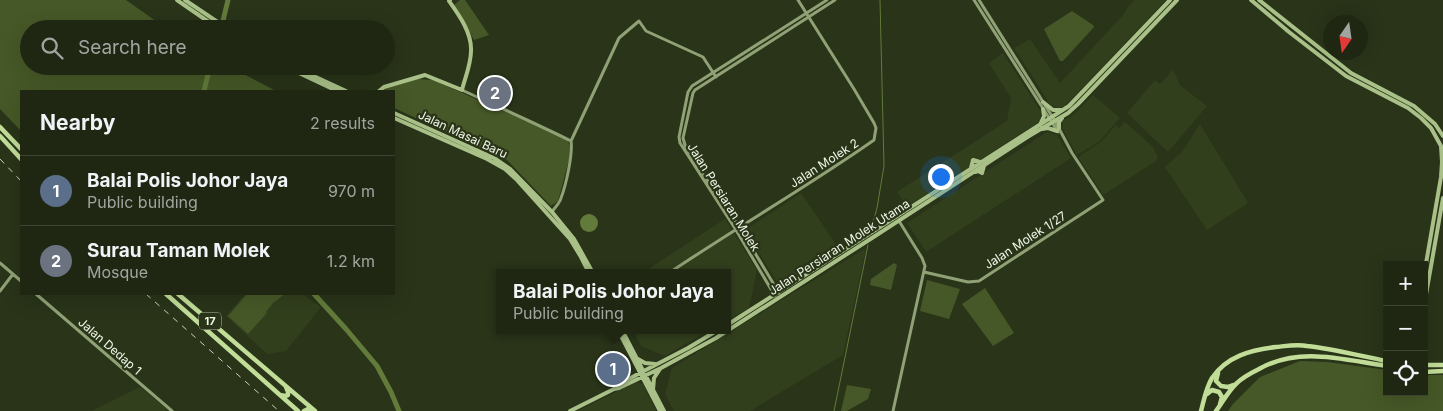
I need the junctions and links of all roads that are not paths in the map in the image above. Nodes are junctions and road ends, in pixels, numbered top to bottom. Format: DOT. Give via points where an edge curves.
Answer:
graph roads {
  1 [pos="177,0"];
  2 [pos="184,0"];
  3 [pos="455,0"];
  4 [pos="798,0"];
  5 [pos="827,0"];
  6 [pos="835,0"];
  7 [pos="974,0"];
  8 [pos="979,0"];
  9 [pos="1170,0"];
  10 [pos="1177,0"];
  11 [pos="1251,0"];
  12 [pos="1259,0"];
  13 [pos="450,1"];
  14 [pos="200,10"];
  15 [pos="200,16"];
  16 [pos="808,16"];
  17 [pos="1281,17"];
  18 [pos="207,20"];
  19 [pos="211,20"];
  20 [pos="1289,32"];
  21 [pos="1303,35"];
  22 [pos="713,72"];
  23 [pos="303,75"];
  24 [pos="311,75"];
  25 [pos="716,77"];
  26 [pos="335,90"];
  27 [pos="344,90"];
  28 [pos="381,90"];
  29 [pos="462,90"];
  30 [pos="1043,102"];
  31 [pos="1043,109"];
  32 [pos="1064,110"];
  33 [pos="395,113"];
  34 [pos="1063,116"];
  35 [pos="395,118"];
  36 [pos="1052,120"];
  37 [pos="0,127"];
  38 [pos="1039,128"];
  39 [pos="1058,129"];
  40 [pos="0,136"];
  41 [pos="1443,136"];
  42 [pos="571,141"];
  43 [pos="20,148"];
  44 [pos="20,158"];
  45 [pos="978,167"];
  46 [pos="1443,198"];
  47 [pos="543,208"];
  48 [pos="552,212"];
  49 [pos="900,221"];
  50 [pos="740,228"];
  51 [pos="736,230"];
  52 [pos="1426,261"];
  53 [pos="0,263"];
  54 [pos="587,269"];
  55 [pos="591,269"];
  56 [pos="675,269"];
  57 [pos="924,272"];
  58 [pos="13,274"];
  59 [pos="20,280"];
  60 [pos="1428,283"];
  61 [pos="0,290"];
  62 [pos="779,292"];
  63 [pos="37,295"];
  64 [pos="167,295"];
  65 [pos="179,295"];
  66 [pos="782,296"];
  67 [pos="776,297"];
  68 [pos="731,323"];
  69 [pos="731,328"];
  70 [pos="620,334"];
  71 [pos="624,334"];
  72 [pos="712,334"];
  73 [pos="722,334"];
  74 [pos="635,360"];
  75 [pos="1383,360"];
  76 [pos="1383,365"];
  77 [pos="1428,365"];
  78 [pos="660,366"];
  79 [pos="1443,366"];
  80 [pos="1220,368"];
  81 [pos="1428,372"];
  82 [pos="1443,372"];
  83 [pos="643,374"];
  84 [pos="632,379"];
  85 [pos="1237,383"];
  86 [pos="284,384"];
  87 [pos="647,386"];
  88 [pos="653,390"];
  89 [pos="278,394"];
  90 [pos="1204,402"];
  91 [pos="172,411"];
  92 [pos="298,411"];
  93 [pos="304,411"];
  94 [pos="313,411"];
  95 [pos="570,411"];
  96 [pos="660,411"];
  97 [pos="664,411"];
  98 [pos="894,411"];
  99 [pos="1201,411"];
  100 [pos="1216,411"];
  1 -- 15 [label="main road"];
  2 -- 14 [label="main road"];
  3 -- 13 [label="main road"];
  4 -- 16 [label="street, Jalan Molek 2"];
  5 -- 16 [label="street, Jalan Persiaran Molek"];
  6 -- 16 [label="street, Jalan Persiaran Molek"];
  7 -- 31 [label="street"];
  8 -- 30 [label="street"];
  9 -- 32 [label="main road"];
  10 -- 34 [label="main road"];
  11 -- 20 [label="main road"];
  12 -- 17 [label="main road"];
  13 -- 29 [label="main road" via="466,28 471,46"];
  14 -- 15 [label="main road"];
  14 -- 19 [label="main road"];
  15 -- 18 [label="main road"];
  16 -- 22 [label="street, Jalan Persiaran Molek"];
  16 -- 25 [label="street, Jalan Persiaran Molek"];
  16 -- 50 [label="street, Jalan Molek 2" via="874,122 876,134 874,140"];
  17 -- 20 [label="main road" via="1291,28"];
  17 -- 21 [label="main road"];
  20 -- 21 [label="main road" via="1293,30"];
  20 -- 52 [label="main road" via="1346,76 1410,110 1437,136 1442,162"];
  21 -- 41 [label="main road" via="1350,73 1414,106 1435,124"];
  22 -- 25 [label="street"];
  22 -- 42 [label="street" via="703,57 646,31 639,21 618,38"];
  22 -- 51 [label="street, Jalan Persiaran Molek" via="688,92 679,140"];
  23 -- 26 [label="main road"];
  24 -- 27 [label="main road"];
  25 -- 50 [label="street, Jalan Persiaran Molek" via="693,93 683,138 694,161"];
  28 -- 29 [label="main road" via="425,75"];
  29 -- 42 [label="street"];
  30 -- 32 [label="main road" via="1053,110"];
  30 -- 36 [label="street"];
  31 -- 36 [label="street"];
  31 -- 38 [label="main road"];
  32 -- 36 [label="main road"];
  33 -- 48 [label="main road, Jalan Masai Baru" via="500,161"];
  34 -- 36 [label="main road"];
  34 -- 39 [label="main road"];
  35 -- 47 [label="main road, Jalan Masai Baru" via="502,167"];
  36 -- 38 [label="main road, Jalan Persiaran Molek Utama"];
  36 -- 39 [label="street"];
  37 -- 43 [label="highway"];
  38 -- 39 [label="main road"];
  38 -- 45 [label="main road, Jalan Persiaran Molek Utama"];
  39 -- 57 [label="street, Jalan Molek 1/27" via="1103,200 976,282"];
  40 -- 44 [label="highway"];
  42 -- 48 [label="street" via="572,151 562,198"];
  45 -- 49 [label="main road, Jalan Persiaran Molek Utama"];
  45 -- 62 [label="main road, Jalan Persiaran Molek Utama"];
  46 -- 60 [label="main road"];
  47 -- 48 [label="main road"];
  47 -- 54 [label="main road, Jalan Masai Baru" via="570,239"];
  48 -- 55 [label="main road, Jalan Masai Baru" via="574,239"];
  49 -- 57 [label="street" via="922,258"];
  49 -- 66 [label="main road, Jalan Persiaran Molek Utama"];
  50 -- 51 [label="street, Jalan Molek 2"];
  50 -- 62 [label="street, Jalan Persiaran Molek"];
  51 -- 56 [label="street, Jalan Molek 2"];
  51 -- 67 [label="street, Jalan Persiaran Molek"];
  53 -- 58 [label="street"];
  57 -- 98 [label="street"];
  58 -- 59 [label="street"];
  58 -- 61 [label="street"];
  62 -- 66 [label="street, Jalan Persiaran Molek"];
  62 -- 67 [label="main road, Jalan Persiaran Molek Utama"];
  63 -- 91 [label="street, Jalan Dedap 1"];
  64 -- 89 [label="highway, 17"];
  65 -- 86 [label="highway, 17"];
  66 -- 67 [label="main road, Jalan Persiaran Molek Utama"];
  67 -- 68 [label="main road, Jalan Persiaran Molek Utama"];
  67 -- 69 [label="main road, Jalan Persiaran Molek Utama"];
  70 -- 74 [label="main road"];
  71 -- 74 [label="main road"];
  72 -- 78 [label="main road, Jalan Persiaran Molek Utama"];
  73 -- 78 [label="main road, Jalan Persiaran Molek Utama"];
  74 -- 78 [label="main road"];
  74 -- 83 [label="main road"];
  74 -- 84 [label="main road"];
  75 -- 80 [label="highway" via="1290,346 1251,351"];
  76 -- 85 [label="highway" via="1312,355 1295,356 1263,366"];
  77 -- 79 [label="highway"];
  78 -- 83 [label="main road, Jalan Persiaran Molek Utama"];
  78 -- 88 [label="main road"];
  80 -- 85 [label="highway" via="1216,380 1219,385 1224,388"];
  80 -- 90 [label="highway" via="1210,382"];
  81 -- 82 [label="highway"];
  83 -- 84 [label="main road, Jalan Persiaran Molek Utama"];
  83 -- 87 [label="main road"];
  83 -- 88 [label="main road"];
  84 -- 87 [label="main road"];
  84 -- 95 [label="main road, Jalan Persiaran Molek Utama"];
  85 -- 100 [label="highway"];
  86 -- 89 [label="highway" via="288,394"];
  86 -- 94 [label="highway, 17"];
  87 -- 96 [label="main road"];
  88 -- 97 [label="main road"];
  89 -- 92 [label="highway, 17"];
  90 -- 99 [label="highway"];
  90 -- 100 [label="highway" via="1210,391 1218,391 1222,398"];
  93 -- 94 [label="highway"];
}
